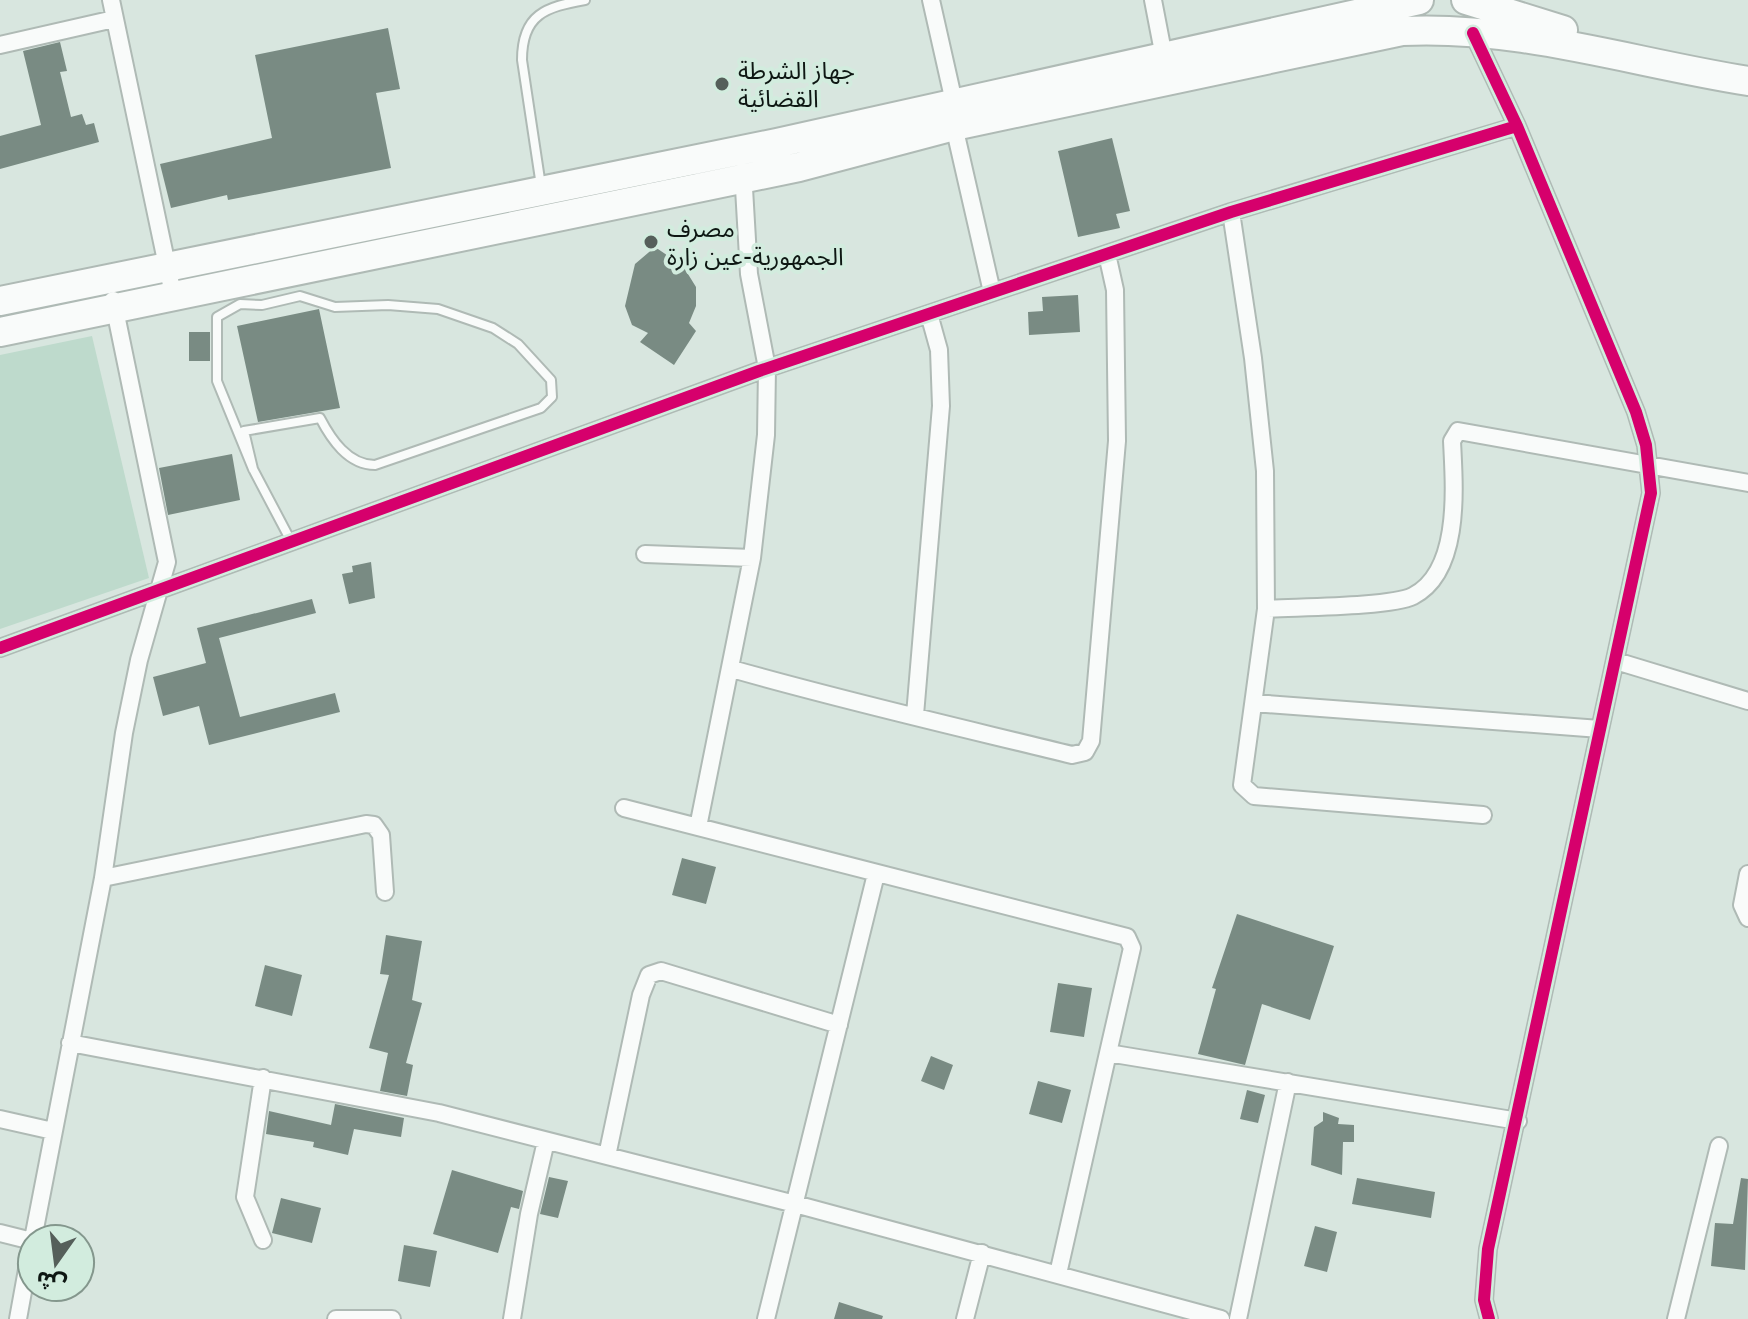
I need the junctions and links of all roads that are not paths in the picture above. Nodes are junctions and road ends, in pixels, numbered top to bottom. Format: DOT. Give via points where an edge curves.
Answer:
graph roads {
  1 [pos="111,0"];
  2 [pos="585,0"];
  3 [pos="931,0"];
  4 [pos="1153,0"];
  5 [pos="1419,0"];
  6 [pos="1466,0"];
  7 [pos="114,19"];
  8 [pos="1473,33"];
  9 [pos="0,45"];
  10 [pos="1164,57"];
  11 [pos="1748,66"];
  12 [pos="1748,81"];
  13 [pos="954,114"];
  14 [pos="1517,126"];
  15 [pos="742,150"];
  16 [pos="744,178"];
  17 [pos="542,189"];
  18 [pos="1231,212"];
  19 [pos="1107,254"];
  20 [pos="107,277"];
  21 [pos="170,280"];
  22 [pos="992,292"];
  23 [pos="0,301"];
  24 [pos="115,306"];
  25 [pos="929,314"];
  26 [pos="0,332"];
  27 [pos="767,368"];
  28 [pos="1649,465"];
  29 [pos="253,469"];
  30 [pos="1748,483"];
  31 [pos="292,543"];
  32 [pos="645,554"];
  33 [pos="752,558"];
  34 [pos="158,592"];
  35 [pos="1266,609"];
  36 [pos="0,648"];
  37 [pos="1616,661"];
  38 [pos="732,669"];
  39 [pos="1748,701"];
  40 [pos="1254,703"];
  41 [pos="915,715"];
  42 [pos="1600,729"];
  43 [pos="624,808"];
  44 [pos="1483,815"];
  45 [pos="698,827"];
  46 [pos="876,874"];
  47 [pos="1748,874"];
  48 [pos="103,878"];
  49 [pos="385,892"];
  50 [pos="1748,918"];
  51 [pos="839,1025"];
  52 [pos="70,1043"];
  53 [pos="1108,1053"];
  54 [pos="263,1078"];
  55 [pos="1288,1082"];
  56 [pos="0,1119"];
  57 [pos="1518,1121"];
  58 [pos="53,1131"];
  59 [pos="546,1141"];
  60 [pos="1719,1146"];
  61 [pos="607,1156"];
  62 [pos="795,1204"];
  63 [pos="35,1223"];
  64 [pos="263,1240"];
  65 [pos="982,1253"];
  66 [pos="1058,1274"];
  67 [pos="1176,1313"];
  68 [pos="336,1319"];
  69 [pos="392,1319"];
  70 [pos="512,1319"];
  71 [pos="766,1319"];
  72 [pos="965,1319"];
  73 [pos="1221,1319"];
  74 [pos="1238,1319"];
  75 [pos="1489,1319"];
  76 [pos="1676,1319"];
  1 -- 7 [label="street"];
  2 -- 17 [label="lane" via="544,9 524,39 522,60"];
  3 -- 13 [label="street"];
  4 -- 10 [label="street"];
  5 -- 10 [label="highway"];
  6 -- 11 [label="highway" via="1548,27"];
  7 -- 9 [label="street"];
  7 -- 21 [label="street"];
  8 -- 12 [label="highway"];
  8 -- 13 [label="highway" via="1379,34"];
  8 -- 14 [label="street"];
  10 -- 13 [label="highway"];
  13 -- 15 [label="highway"];
  13 -- 16 [label="highway"];
  13 -- 22 [label="street"];
  14 -- 18 [label="street"];
  14 -- 28 [label="street" via="1636,412"];
  15 -- 16 [label="street"];
  15 -- 17 [label="highway"];
  16 -- 21 [label="highway"];
  16 -- 27 [label="street" via="749,274"];
  17 -- 21 [label="highway"];
  18 -- 19 [label="street"];
  18 -- 35 [label="street" via="1265,471"];
  19 -- 22 [label="street"];
  19 -- 41 [label="street" via="1115,290 1117,441 1089,747 1072,755"];
  20 -- 21 [label="highway"];
  20 -- 23 [label="highway"];
  20 -- 24 [label="street"];
  21 -- 24 [label="highway"];
  22 -- 25 [label="street"];
  24 -- 26 [label="highway"];
  24 -- 34 [label="street" via="167,553"];
  25 -- 27 [label="street"];
  25 -- 41 [label="street" via="939,350 941,406"];
  27 -- 31 [label="street"];
  27 -- 33 [label="street" via="766,435"];
  28 -- 30 [label="street"];
  28 -- 35 [label="street" via="1458,431 1452,441 1453,527 1434,575 1421,590 1397,600"];
  28 -- 37 [label="street" via="1645,529"];
  29 -- 29 [label="lane" via="217,381 217,317 240,304 300,296 335,307 438,309 505,336 551,380 552,397 541,408 380,464 366,465 336,447 320,418 244,431"];
  29 -- 31 [label="lane"];
  31 -- 34 [label="street"];
  32 -- 33 [label="street"];
  33 -- 38 [label="street"];
  34 -- 36 [label="street"];
  34 -- 48 [label="street" via="124,733"];
  35 -- 40 [label="street"];
  37 -- 39 [label="street"];
  37 -- 42 [label="street"];
  38 -- 41 [label="street"];
  38 -- 45 [label="street"];
  40 -- 42 [label="street"];
  40 -- 44 [label="street" via="1242,777 1247,793"];
  42 -- 57 [label="street"];
  43 -- 45 [label="street"];
  45 -- 46 [label="street"];
  46 -- 51 [label="street"];
  46 -- 53 [label="street" via="1127,937 1132,948"];
  47 -- 50 [label="street" via="1742,905"];
  48 -- 49 [label="street" via="366,824 381,835"];
  48 -- 52 [label="street"];
  51 -- 61 [label="street" via="661,971 649,975"];
  51 -- 62 [label="street"];
  52 -- 54 [label="street"];
  52 -- 58 [label="street"];
  53 -- 55 [label="street"];
  53 -- 66 [label="street"];
  54 -- 59 [label="street" via="439,1113"];
  54 -- 64 [label="street" via="245,1197"];
  55 -- 57 [label="street"];
  55 -- 74 [label="street"];
  56 -- 58 [label="street"];
  57 -- 75 [label="street" via="1488,1249 1484,1300"];
  58 -- 63 [label="street"];
  59 -- 61 [label="street"];
  59 -- 70 [label="street"];
  60 -- 76 [label="street"];
  61 -- 62 [label="street"];
  62 -- 65 [label="street"];
  62 -- 71 [label="street"];
  65 -- 66 [label="street"];
  65 -- 72 [label="street"];
  66 -- 67 [label="street"];
  67 -- 73 [label="street"];
  68 -- 69 [label="street"];
}
